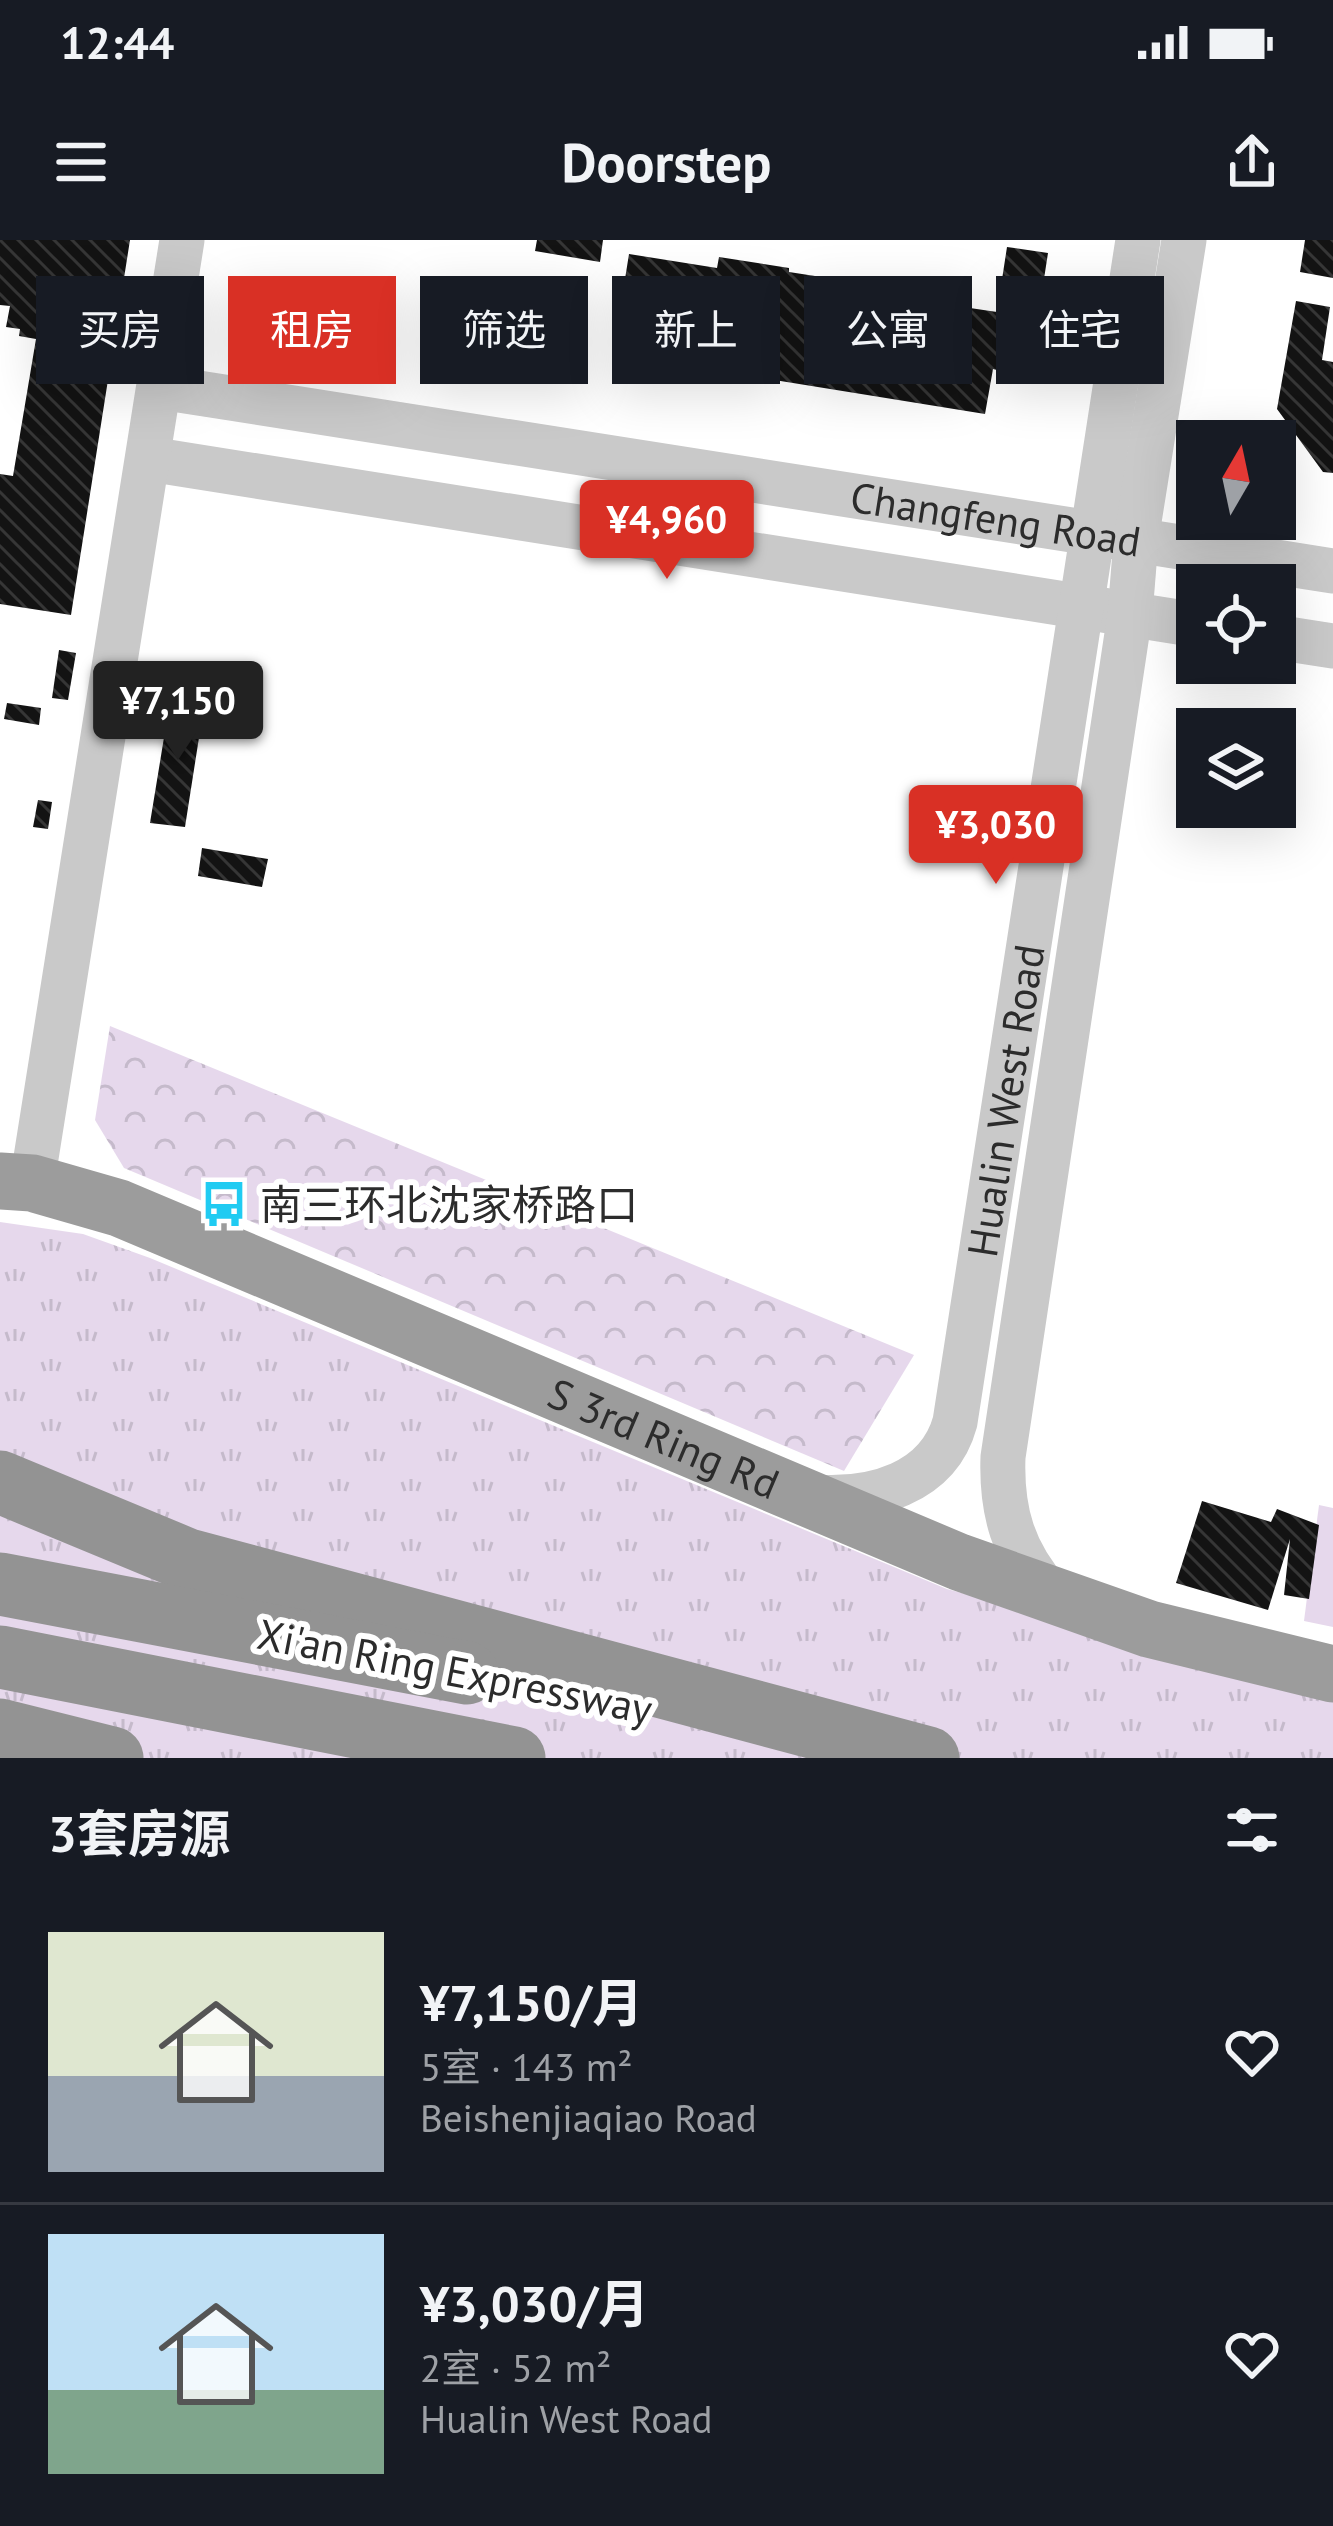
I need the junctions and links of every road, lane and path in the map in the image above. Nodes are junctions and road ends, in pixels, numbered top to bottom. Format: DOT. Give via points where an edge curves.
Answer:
graph roads {
  1 [pos="182,240"];
  2 [pos="1138,240"];
  3 [pos="1184,240"];
  4 [pos="160,387"];
  5 [pos="149,459"];
  6 [pos="1114,537"];
  7 [pos="1333,571"];
  8 [pos="1080,607"];
  9 [pos="1130,614"];
  10 [pos="1176,622"];
  11 [pos="1296,640"];
  12 [pos="1333,646"];
  13 [pos="16,1182"];
  14 [pos="0,1482"];
  15 [pos="803,1496"];
  16 [pos="0,1584"];
  17 [pos="1050,1594"];
  18 [pos="0,1657"];
  19 [pos="1333,1674"];
  20 [pos="0,1730"];
  21 [pos="112,1758"];
  22 [pos="514,1758"];
  23 [pos="910,1758"];
  24 [pos="928,1758"];
  1 -- 4 [label="street"];
  2 -- 6 [label="street, Hualin West Road"];
  3 -- 6 [label="street, Hualin West Road"];
  4 -- 5 [label="street"];
  4 -- 6 [label="street, Changfeng Road"];
  5 -- 8 [label="street, Changfeng Road"];
  5 -- 13 [label="street"];
  6 -- 7 [label="street, Changfeng Road"];
  6 -- 8 [label="street, Hualin West Road"];
  6 -- 9 [label="street, Hualin West Road"];
  8 -- 9 [label="street, Changfeng Road"];
  8 -- 15 [label="street, Hualin West Road" via="951,1438 932,1464 870,1497"];
  9 -- 10 [label="street, Changfeng Road"];
  9 -- 17 [label="street, Hualin West Road" via="1003,1457 1002,1493 1016,1545"];
  11 -- 12 [label="street"];
  13 -- 15 [label="highway, S 3rd Ring Rd" via="119,1208"];
  14 -- 24 [label="highway" via="188,1560"];
  15 -- 17 [label="highway, S 3rd Ring Rd"];
  16 -- 23 [label="highway, Xi'an Ring Expressway"];
  17 -- 19 [label="highway, S 3rd Ring Rd" via="1150,1630"];
  18 -- 22 [label="highway, Xi'an Ring Expressway"];
  20 -- 21 [label="highway"];
}
